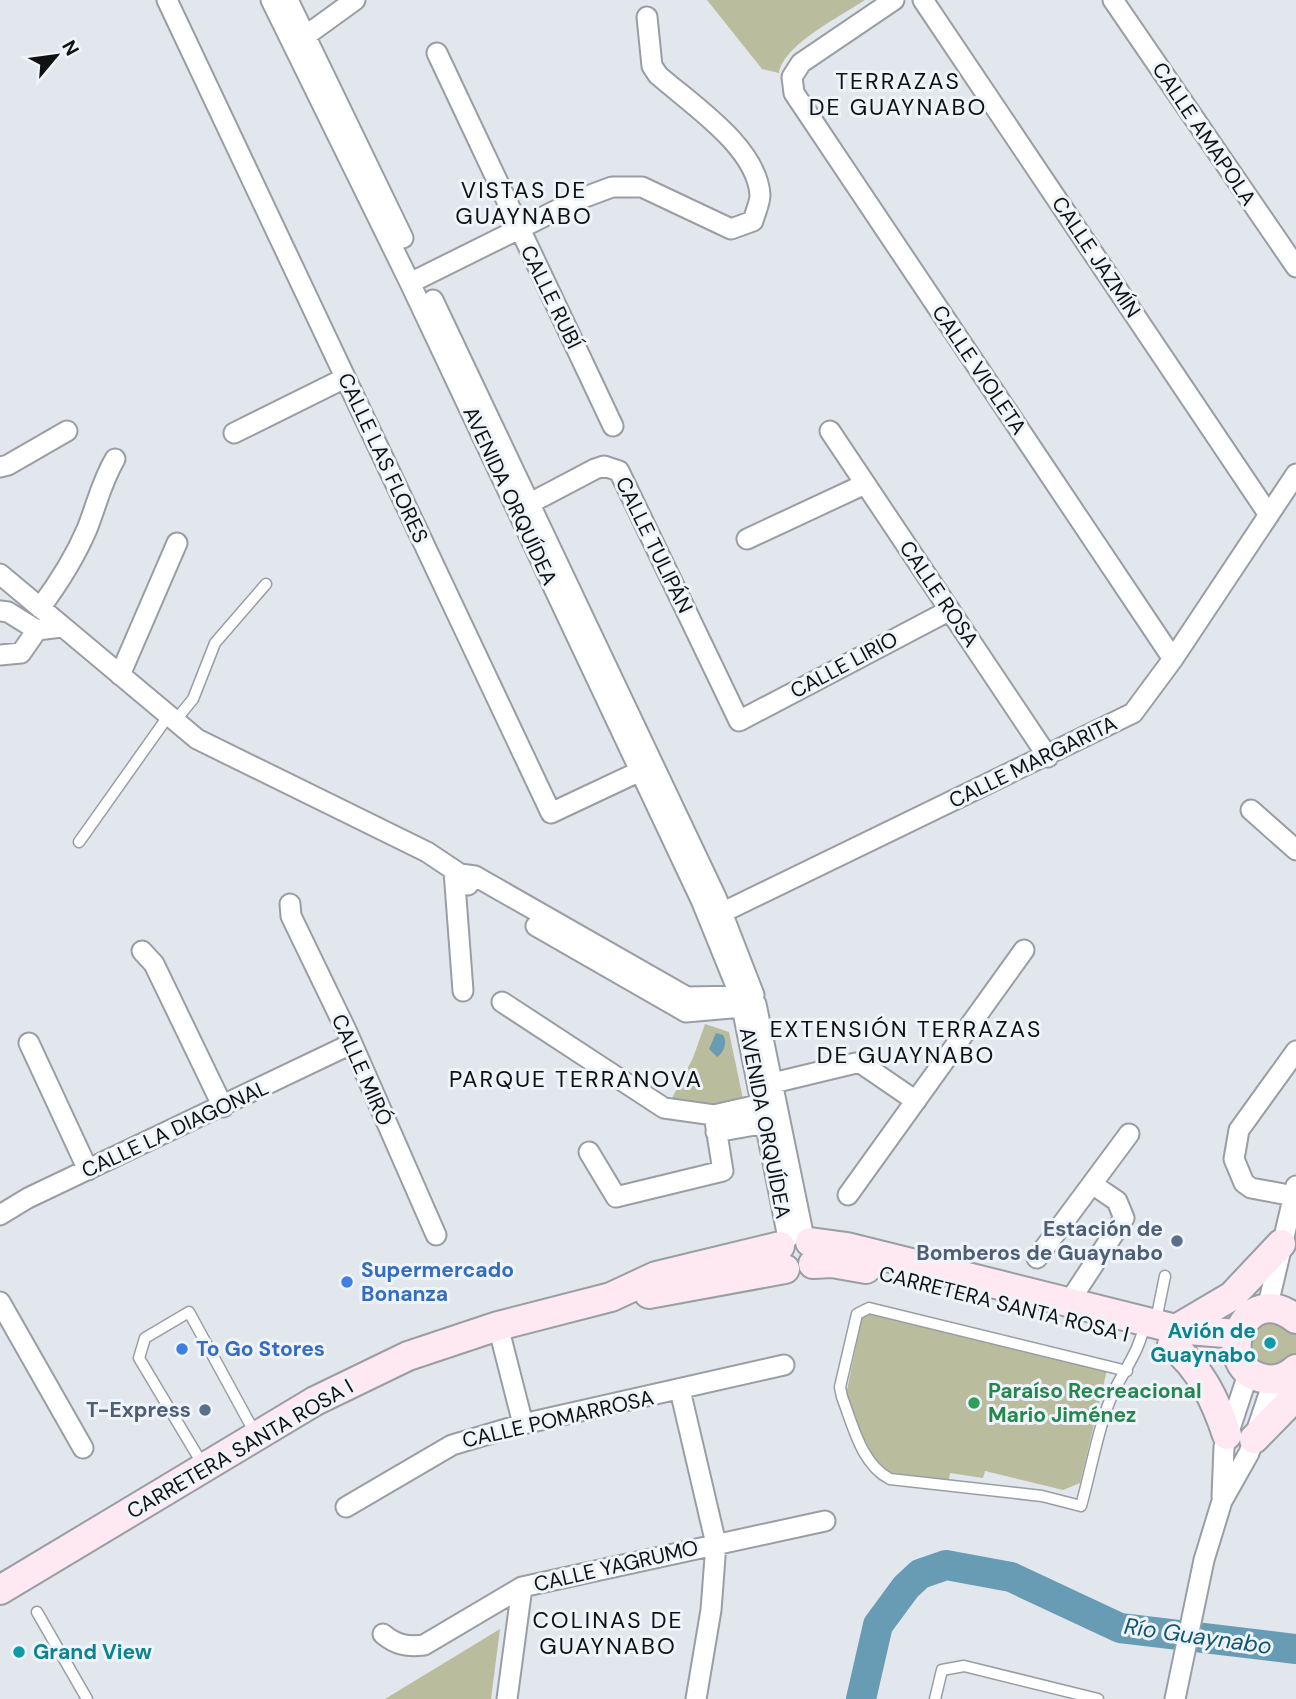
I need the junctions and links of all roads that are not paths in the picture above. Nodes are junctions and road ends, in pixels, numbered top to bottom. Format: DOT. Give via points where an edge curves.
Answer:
graph roads {
  1 [pos="167,0"];
  2 [pos="271,0"];
  3 [pos="288,0"];
  4 [pos="355,0"];
  5 [pos="894,0"];
  6 [pos="923,0"];
  7 [pos="1113,0"];
  8 [pos="647,17"];
  9 [pos="300,40"];
  10 [pos="437,53"];
  11 [pos="518,230"];
  12 [pos="1296,267"];
  13 [pos="416,280"];
  14 [pos="345,378"];
  15 [pos="613,426"];
  16 [pos="66,431"];
  17 [pos="830,431"];
  18 [pos="234,433"];
  19 [pos="116,458"];
  20 [pos="0,467"];
  21 [pos="1296,474"];
  22 [pos="865,484"];
  23 [pos="523,507"];
  24 [pos="1269,515"];
  25 [pos="747,539"];
  26 [pos="177,543"];
  27 [pos="0,574"];
  28 [pos="266,584"];
  29 [pos="40,608"];
  30 [pos="950,610"];
  31 [pos="0,611"];
  32 [pos="61,627"];
  33 [pos="37,630"];
  34 [pos="0,655"];
  35 [pos="1173,659"];
  36 [pos="120,676"];
  37 [pos="172,718"];
  38 [pos="739,721"];
  39 [pos="1048,757"];
  40 [pos="646,768"];
  41 [pos="1251,810"];
  42 [pos="79,842"];
  43 [pos="1295,846"];
  44 [pos="457,873"];
  45 [pos="290,904"];
  46 [pos="716,915"];
  47 [pos="1024,950"];
  48 [pos="142,951"];
  49 [pos="463,991"];
  50 [pos="748,1001"];
  51 [pos="502,1002"];
  52 [pos="29,1043"];
  53 [pos="351,1044"];
  54 [pos="1296,1051"];
  55 [pos="773,1083"];
  56 [pos="916,1101"];
  57 [pos="223,1107"];
  58 [pos="764,1113"];
  59 [pos="715,1124"];
  60 [pos="1129,1134"];
  61 [pos="589,1152"];
  62 [pos="88,1170"];
  63 [pos="1092,1184"];
  64 [pos="1295,1191"];
  65 [pos="848,1195"];
  66 [pos="0,1215"];
  67 [pos="436,1236"];
  68 [pos="1281,1244"];
  69 [pos="797,1249"];
  70 [pos="1037,1258"];
  71 [pos="1165,1276"];
  72 [pos="1069,1302"];
  73 [pos="0,1303"];
  74 [pos="1267,1309"];
  75 [pos="1296,1316"];
  76 [pos="498,1326"];
  77 [pos="1158,1332"];
  78 [pos="1258,1361"];
  79 [pos="784,1365"];
  80 [pos="1126,1371"];
  81 [pos="680,1390"];
  82 [pos="1296,1396"];
  83 [pos="523,1424"];
  84 [pos="257,1436"];
  85 [pos="1241,1437"];
  86 [pos="83,1448"];
  87 [pos="205,1467"];
  88 [pos="1222,1501"];
  89 [pos="346,1507"];
  90 [pos="825,1521"];
  91 [pos="716,1544"];
  92 [pos="522,1587"];
  93 [pos="0,1590"];
  94 [pos="37,1612"];
  95 [pos="383,1634"];
  96 [pos="1176,1693"];
  97 [pos="87,1699"];
  98 [pos="507,1699"];
  99 [pos="696,1699"];
  100 [pos="935,1699"];
  101 [pos="1098,1699"];
  1 -- 14 [label="street, CALLE LAS FLORES"];
  2 -- 9 [label="street, AVENIDA ORQUÍDEA"];
  3 -- 9 [label="street, AVENIDA ORQUÍDEA"];
  4 -- 9 [label="street"];
  5 -- 35 [label="street, CALLE VIOLETA" via="801,63 792,77 794,93"];
  6 -- 24 [label="street, CALLE JAZMÍN"];
  7 -- 12 [label="street, CALLE AMAPOLA"];
  8 -- 11 [label="street" via="652,66 658,75 738,146 751,164 760,198 753,221 731,229 642,187 626,186 595,192"];
  9 -- 13 [label="street, AVENIDA ORQUÍDEA"];
  10 -- 11 [label="street, CALLE RUBÍ"];
  11 -- 13 [label="street"];
  11 -- 15 [label="street, CALLE RUBÍ"];
  13 -- 23 [label="street, AVENIDA ORQUÍDEA"];
  14 -- 18 [label="street"];
  14 -- 40 [label="street, CALLE LAS FLORES" via="551,813"];
  16 -- 20 [label="street"];
  17 -- 22 [label="street, CALLE ROSA"];
  19 -- 29 [label="street" via="100,484 87,528"];
  21 -- 24 [label="street, CALLE MARGARITA"];
  22 -- 25 [label="street"];
  22 -- 30 [label="street, CALLE ROSA"];
  23 -- 38 [label="street, CALLE TULIPÁN" via="595,469 604,466 619,471"];
  23 -- 40 [label="street, AVENIDA ORQUÍDEA"];
  24 -- 35 [label="street, CALLE MARGARITA"];
  26 -- 36 [label="street"];
  27 -- 29 [label="street"];
  28 -- 37 [label="lane" via="215,643 193,699"];
  29 -- 32 [label="street"];
  30 -- 38 [label="street, CALLE LIRIO"];
  30 -- 39 [label="street, CALLE ROSA"];
  31 -- 33 [label="street"];
  32 -- 33 [label="street"];
  32 -- 36 [label="street"];
  33 -- 34 [label="street" via="20,653"];
  35 -- 39 [label="street, CALLE MARGARITA" via="1133,713"];
  36 -- 37 [label="street"];
  37 -- 42 [label="lane"];
  37 -- 44 [label="street" via="197,739 408,842"];
  39 -- 46 [label="street, CALLE MARGARITA"];
  40 -- 46 [label="street, AVENIDA ORQUÍDEA"];
  41 -- 43 [label="street"];
  44 -- 49 [label="street"];
  44 -- 50 [label="street" via="471,888 679,1009 701,1013"];
  45 -- 53 [label="street, CALLE MIRÓ" via="291,916"];
  46 -- 50 [label="street, AVENIDA ORQUÍDEA"];
  47 -- 56 [label="street"];
  48 -- 57 [label="street" via="154,964"];
  50 -- 55 [label="street, AVENIDA ORQUÍDEA"];
  50 -- 58 [label="street, AVENIDA ORQUÍDEA"];
  51 -- 59 [label="street" via="664,1108"];
  52 -- 62 [label="street"];
  53 -- 57 [label="street, CALLE LA DIAGONAL"];
  53 -- 67 [label="street, CALLE MIRÓ"];
  54 -- 64 [label="street" via="1239,1130 1234,1159 1244,1183 1251,1188"];
  55 -- 56 [label="street" via="856,1063"];
  55 -- 69 [label="street, AVENIDA ORQUÍDEA"];
  56 -- 65 [label="street"];
  57 -- 62 [label="street, CALLE LA DIAGONAL"];
  58 -- 59 [label="street"];
  58 -- 69 [label="street, AVENIDA ORQUÍDEA"];
  59 -- 61 [label="street" via="723,1171 616,1197"];
  60 -- 63 [label="street"];
  62 -- 66 [label="street, CALLE LA DIAGONAL"];
  63 -- 70 [label="street"];
  63 -- 72 [label="street" via="1117,1201 1124,1218"];
  64 -- 68 [label="street"];
  68 -- 74 [label="street"];
  68 -- 77 [label="street" via="1222,1304"];
  69 -- 72 [label="street, CARRETERA SANTA ROSA I" via="847,1247"];
  69 -- 76 [label="street, CARRETERA SANTA ROSA I" via="660,1294 611,1297"];
  69 -- 77 [label="street, CARRETERA SANTA ROSA I" via="848,1265"];
  71 -- 77 [label="lane"];
  72 -- 77 [label="street, CARRETERA SANTA ROSA I"];
  73 -- 86 [label="street"];
  74 -- 75 [label="street"];
  74 -- 78 [label="street" via="1248,1318"];
  76 -- 83 [label="street"];
  76 -- 84 [label="street, CARRETERA SANTA ROSA I" via="408,1356 315,1401"];
  77 -- 78 [label="street, CARRETERA SANTA ROSA I"];
  77 -- 80 [label="lane"];
  77 -- 85 [label="street" via="1190,1363"];
  78 -- 85 [label="street"];
  78 -- 85 [label="street"];
  79 -- 81 [label="street, CALLE POMARROSA"];
  80 -- 80 [label="lane" via="1113,1392 1081,1506 1042,1496 890,1479 867,1458 840,1387 857,1314 869,1308"];
  81 -- 83 [label="street, CALLE POMARROSA"];
  81 -- 91 [label="street"];
  82 -- 85 [label="street"];
  83 -- 89 [label="street, CALLE POMARROSA" via="452,1445"];
  84 -- 87 [label="street, CARRETERA SANTA ROSA I"];
  84 -- 87 [label="lane" via="188,1312 145,1338 139,1358"];
  85 -- 88 [label="street" via="1224,1447"];
  85 -- 88 [label="street" via="1250,1453"];
  87 -- 93 [label="street, CARRETERA SANTA ROSA I"];
  88 -- 96 [label="street" via="1204,1560"];
  90 -- 91 [label="street, CALLE YAGRUMO"];
  91 -- 92 [label="street, CALLE YAGRUMO"];
  91 -- 99 [label="street"];
  92 -- 95 [label="street, CALLE YAGRUMO" via="424,1645 394,1643"];
  92 -- 98 [label="street"];
  94 -- 97 [label="lane"];
  100 -- 101 [label="lane" via="942,1670 964,1666"];
}
